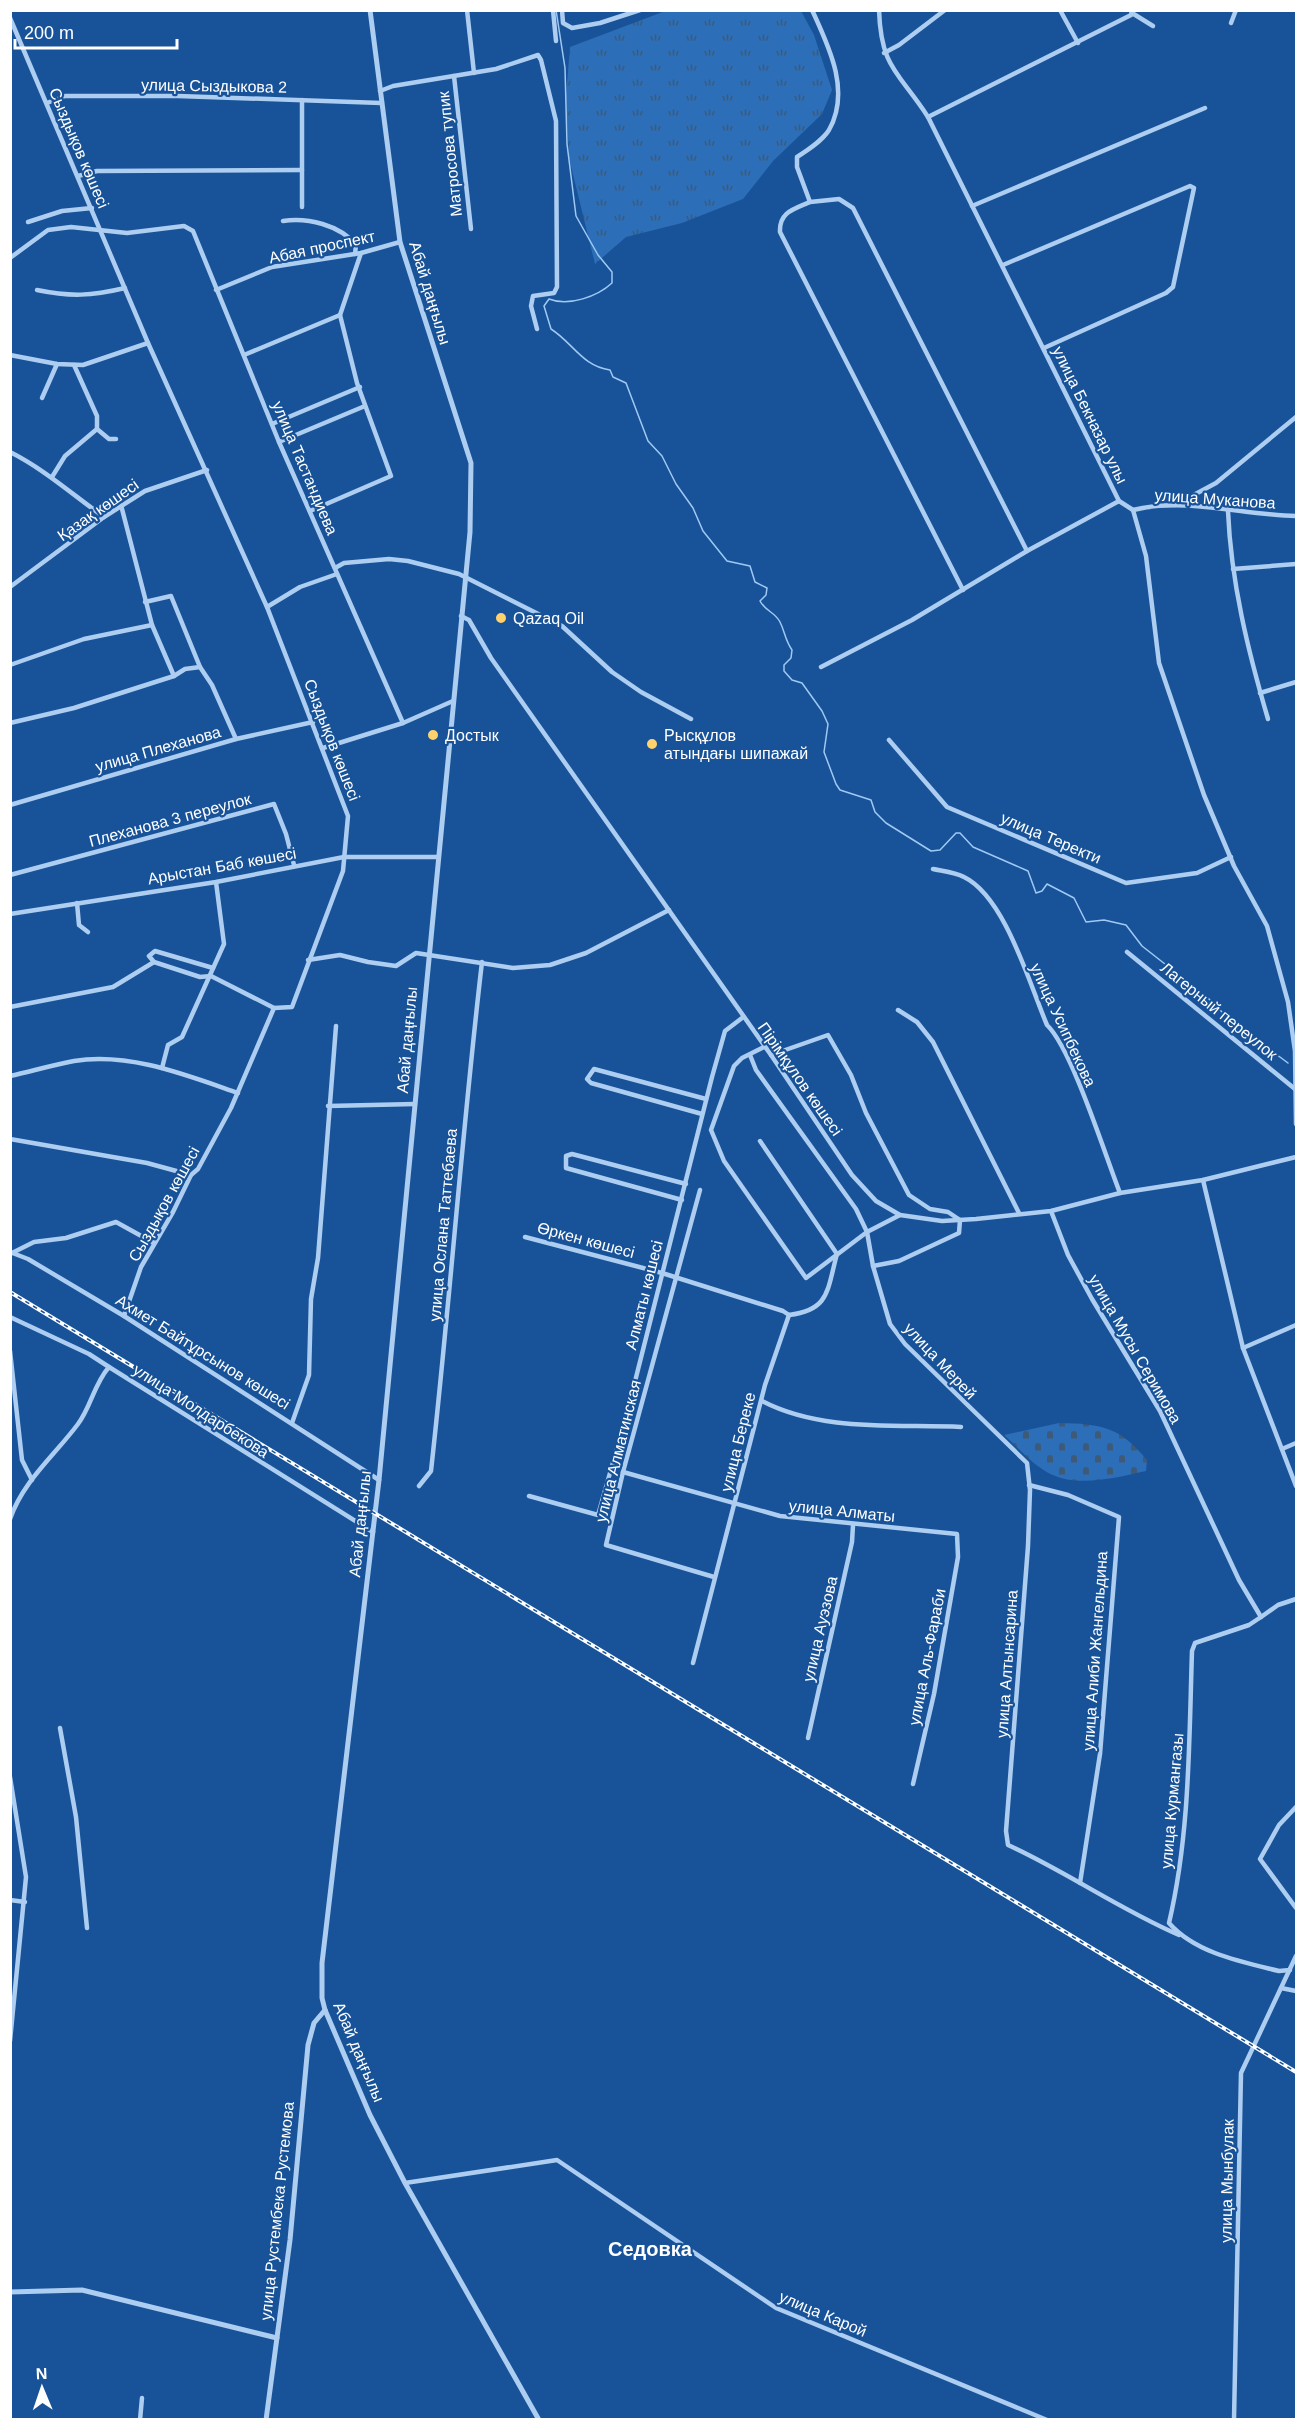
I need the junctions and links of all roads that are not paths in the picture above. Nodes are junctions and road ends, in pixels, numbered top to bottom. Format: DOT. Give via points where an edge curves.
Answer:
graph roads {
  1 [pos="370,10"];
  2 [pos="467,10"];
  3 [pos="553,10"];
  4 [pos="562,10"];
  5 [pos="640,10"];
  6 [pos="812,10"];
  7 [pos="879,10"];
  8 [pos="945,10"];
  9 [pos="1060,10"];
  10 [pos="1236,10"];
  11 [pos="1132,12"];
  12 [pos="626,13"];
  13 [pos="10,18"];
  14 [pos="1231,23"];
  15 [pos="1153,26"];
  16 [pos="556,41"];
  17 [pos="1078,42"];
  18 [pos="884,53"];
  19 [pos="474,73"];
  20 [pos="454,76"];
  21 [pos="380,91"];
  22 [pos="302,100"];
  23 [pos="47,103"];
  24 [pos="381,103"];
  25 [pos="1204,108"];
  26 [pos="928,117"];
  27 [pos="302,170"];
  28 [pos="78,176"];
  29 [pos="810,202"];
  30 [pos="972,206"];
  31 [pos="302,207"];
  32 [pos="92,208"];
  33 [pos="283,221"];
  34 [pos="28,222"];
  35 [pos="471,229"];
  36 [pos="102,231"];
  37 [pos="400,242"];
  38 [pos="358,253"];
  39 [pos="10,258"];
  40 [pos="1004,265"];
  41 [pos="125,288"];
  42 [pos="37,290"];
  43 [pos="216,290"];
  44 [pos="340,315"];
  45 [pos="537,329"];
  46 [pos="148,343"];
  47 [pos="1044,348"];
  48 [pos="10,355"];
  49 [pos="244,355"];
  50 [pos="57,364"];
  51 [pos="74,365"];
  52 [pos="360,387"];
  53 [pos="42,398"];
  54 [pos="365,406"];
  55 [pos="1296,417"];
  56 [pos="272,424"];
  57 [pos="97,429"];
  58 [pos="116,439"];
  59 [pos="279,442"];
  60 [pos="10,452"];
  61 [pos="207,470"];
  62 [pos="52,477"];
  63 [pos="1119,501"];
  64 [pos="122,505"];
  65 [pos="1175,506"];
  66 [pos="1133,510"];
  67 [pos="310,511"];
  68 [pos="1228,511"];
  69 [pos="1296,516"];
  70 [pos="104,517"];
  71 [pos="1027,551"];
  72 [pos="1296,564"];
  73 [pos="1233,569"];
  74 [pos="336,571"];
  75 [pos="466,579"];
  76 [pos="10,587"];
  77 [pos="963,590"];
  78 [pos="145,602"];
  79 [pos="267,607"];
  80 [pos="461,615"];
  81 [pos="152,625"];
  82 [pos="10,665"];
  83 [pos="200,667"];
  84 [pos="821,667"];
  85 [pos="174,676"];
  86 [pos="1296,682"];
  87 [pos="1260,693"];
  88 [pos="453,701"];
  89 [pos="691,719"];
  90 [pos="1268,719"];
  91 [pos="313,722"];
  92 [pos="10,723"];
  93 [pos="403,723"];
  94 [pos="236,739"];
  95 [pos="889,740"];
  96 [pos="323,748"];
  97 [pos="10,805"];
  98 [pos="344,857"];
  99 [pos="438,857"];
  100 [pos="1231,857"];
  101 [pos="294,866"];
  102 [pos="933,868"];
  103 [pos="10,875"];
  104 [pos="216,882"];
  105 [pos="76,903"];
  106 [pos="669,910"];
  107 [pos="10,914"];
  108 [pos="88,932"];
  109 [pos="1127,952"];
  110 [pos="428,954"];
  111 [pos="308,960"];
  112 [pos="154,962"];
  113 [pos="482,962"];
  114 [pos="213,968"];
  115 [pos="211,976"];
  116 [pos="10,1007"];
  117 [pos="274,1008"];
  118 [pos="898,1010"];
  119 [pos="742,1018"];
  120 [pos="336,1026"];
  121 [pos="764,1047"];
  122 [pos="750,1055"];
  123 [pos="771,1055"];
  124 [pos="162,1068"];
  125 [pos="10,1076"];
  126 [pos="1295,1089"];
  127 [pos="238,1093"];
  128 [pos="706,1099"];
  129 [pos="415,1104"];
  130 [pos="328,1106"];
  131 [pos="702,1114"];
  132 [pos="1296,1124"];
  133 [pos="10,1138"];
  134 [pos="760,1141"];
  135 [pos="1296,1157"];
  136 [pos="191,1175"];
  137 [pos="1203,1180"];
  138 [pos="686,1184"];
  139 [pos="700,1190"];
  140 [pos="1120,1193"];
  141 [pos="682,1200"];
  142 [pos="1051,1211"];
  143 [pos="1019,1213"];
  144 [pos="900,1215"];
  145 [pos="960,1220"];
  146 [pos="867,1232"];
  147 [pos="525,1237"];
  148 [pos="154,1244"];
  149 [pos="11,1253"];
  150 [pos="837,1254"];
  151 [pos="873,1266"];
  152 [pos="662,1273"];
  153 [pos="676,1277"];
  154 [pos="789,1315"];
  155 [pos="124,1316"];
  156 [pos="10,1317"];
  157 [pos="1296,1324"];
  158 [pos="1243,1347"];
  159 [pos="10,1351"];
  160 [pos="109,1367"];
  161 [pos="762,1401"];
  162 [pos="292,1422"];
  163 [pos="961,1427"];
  164 [pos="1296,1443"];
  165 [pos="1282,1449"];
  166 [pos="623,1472"];
  167 [pos="32,1480"];
  168 [pos="379,1480"];
  169 [pos="1029,1485"];
  170 [pos="419,1486"];
  171 [pos="1296,1486"];
  172 [pos="529,1496"];
  173 [pos="735,1503"];
  174 [pos="10,1519"];
  175 [pos="853,1525"];
  176 [pos="373,1532"];
  177 [pos="957,1534"];
  178 [pos="714,1577"];
  179 [pos="1296,1599"];
  180 [pos="1261,1617"];
  181 [pos="693,1663"];
  182 [pos="60,1728"];
  183 [pos="808,1738"];
  184 [pos="10,1777"];
  185 [pos="913,1784"];
  186 [pos="1296,1807"];
  187 [pos="1080,1883"];
  188 [pos="10,1900"];
  189 [pos="25,1902"];
  190 [pos="1296,1908"];
  191 [pos="87,1928"];
  192 [pos="1179,1935"];
  193 [pos="1296,1956"];
  194 [pos="1290,1970"];
  195 [pos="1281,1988"];
  196 [pos="1296,1991"];
  197 [pos="325,2010"];
  198 [pos="10,2041"];
  199 [pos="405,2183"];
  200 [pos="10,2292"];
  201 [pos="277,2338"];
  202 [pos="142,2398"];
  203 [pos="140,2420"];
  204 [pos="266,2420"];
  205 [pos="539,2420"];
  206 [pos="1047,2420"];
  207 [pos="1234,2420"];
  1 -- 21 [label="street, Абай даңғылы"];
  2 -- 19 [label="street"];
  3 -- 16 [label="street"];
  4 -- 12 [label="street" via="563,23 572,28"];
  5 -- 12 [label="street"];
  6 -- 29 [label="street" via="838,81 838,105 828,131 797,157"];
  7 -- 18 [label="street, улица Бекназар улы"];
  8 -- 18 [label="street"];
  9 -- 17 [label="street"];
  10 -- 14 [label="street"];
  11 -- 15 [label="street"];
  11 -- 17 [label="street"];
  13 -- 23 [label="street, Сыздықов көшесі"];
  17 -- 26 [label="street"];
  18 -- 26 [label="street, улица Бекназар улы"];
  19 -- 20 [label="street"];
  19 -- 45 [label="street" via="538,55 545,69 556,121 557,287 554,293 533,296 531,306"];
  20 -- 21 [label="street"];
  20 -- 35 [label="street, Матросова тупик"];
  21 -- 24 [label="street, Абай даңғылы"];
  22 -- 23 [label="street, улица Сыздыкова 2" via="65,96"];
  22 -- 24 [label="street, улица Сыздыкова 2"];
  22 -- 27 [label="street"];
  23 -- 28 [label="street, Сыздықов көшесі"];
  24 -- 37 [label="street, Абай даңғылы"];
  25 -- 30 [label="street"];
  26 -- 30 [label="street, улица Бекназар улы"];
  27 -- 28 [label="street" via="97,171"];
  27 -- 31 [label="street"];
  28 -- 32 [label="street, Сыздықов көшесі"];
  29 -- 71 [label="street" via="839,199 853,208"];
  29 -- 77 [label="street" via="785,213 780,232"];
  30 -- 40 [label="street, улица Бекназар улы"];
  32 -- 34 [label="street" via="62,211"];
  32 -- 36 [label="street, Сыздықов көшесі"];
  33 -- 38 [label="street" via="298,219 326,225 348,235"];
  36 -- 39 [label="street" via="71,227 48,230"];
  36 -- 41 [label="street, Сыздықов көшесі"];
  36 -- 43 [label="street, улица Тастандиева" via="127,233 184,226 193,231"];
  37 -- 38 [label="street, Абая проспект"];
  37 -- 75 [label="street, Абай даңғылы" via="471,463"];
  38 -- 43 [label="street, Абая проспект" via="272,267"];
  38 -- 44 [label="street"];
  40 -- 47 [label="street, улица Бекназар улы"];
  40 -- 47 [label="street" via="1190,186 1194,188 1173,287"];
  41 -- 42 [label="street" via="90,296 63,296"];
  41 -- 46 [label="street, Сыздықов көшесі"];
  43 -- 49 [label="street, улица Тастандиева"];
  44 -- 49 [label="street"];
  44 -- 52 [label="street"];
  46 -- 51 [label="street"];
  46 -- 61 [label="street, Сыздықов көшесі"];
  47 -- 63 [label="street, улица Бекназар улы"];
  48 -- 50 [label="street"];
  49 -- 56 [label="street, улица Тастандиева"];
  50 -- 51 [label="street"];
  50 -- 53 [label="street"];
  51 -- 57 [label="street" via="96,416"];
  52 -- 54 [label="street"];
  52 -- 56 [label="street"];
  54 -- 59 [label="street"];
  54 -- 67 [label="street" via="391,476"];
  55 -- 65 [label="street" via="1216,483"];
  56 -- 59 [label="street, улица Тастандиева"];
  57 -- 58 [label="street" via="109,440"];
  57 -- 62 [label="street" via="65,456"];
  59 -- 67 [label="street, улица Тастандиева"];
  60 -- 62 [label="street"];
  61 -- 64 [label="street, Қазақ көшесі" via="144,491"];
  61 -- 79 [label="street, Сыздықов көшесі"];
  62 -- 70 [label="street"];
  63 -- 66 [label="street, улица Бекназар улы"];
  63 -- 71 [label="street"];
  64 -- 70 [label="street, Қазақ көшесі"];
  64 -- 78 [label="street"];
  65 -- 66 [label="street, улица Муканова"];
  65 -- 68 [label="street, улица Муканова"];
  66 -- 100 [label="street" via="1146,556 1159,663 1204,795"];
  67 -- 74 [label="street, улица Тастандиева"];
  68 -- 69 [label="street, улица Муканова"];
  68 -- 73 [label="street"];
  70 -- 76 [label="street, Қазақ көшесі"];
  71 -- 77 [label="street"];
  72 -- 73 [label="street"];
  73 -- 87 [label="street"];
  74 -- 75 [label="street" via="344,563 408,561"];
  74 -- 79 [label="street"];
  74 -- 93 [label="street, улица Тастандиева"];
  75 -- 80 [label="street, Абай даңғылы"];
  75 -- 89 [label="street" via="562,626 612,672"];
  77 -- 84 [label="street"];
  78 -- 81 [label="street"];
  78 -- 83 [label="street" via="171,596"];
  79 -- 91 [label="street, Сыздықов көшесі"];
  80 -- 88 [label="street, Абай даңғылы"];
  80 -- 106 [label="street, Пірімқұлов көшесі" via="470,620 491,658"];
  81 -- 82 [label="street" via="84,639"];
  81 -- 85 [label="street"];
  83 -- 85 [label="street" via="185,669"];
  83 -- 94 [label="street"];
  85 -- 92 [label="street" via="74,708"];
  86 -- 87 [label="street"];
  87 -- 90 [label="street"];
  88 -- 93 [label="street"];
  88 -- 99 [label="street, Абай даңғылы"];
  91 -- 94 [label="street, улица Плеханова"];
  91 -- 96 [label="street, Сыздықов көшесі"];
  93 -- 96 [label="street"];
  94 -- 97 [label="street, улица Плеханова"];
  95 -- 100 [label="street, улица Теректи" via="947,807 1126,883 1197,873"];
  96 -- 98 [label="street, Сыздықов көшесі" via="348,816"];
  98 -- 99 [label="street, Арыстан Баб көшесі"];
  98 -- 101 [label="street, Арыстан Баб көшесі"];
  98 -- 111 [label="street, Сыздықов көшесі" via="327,920"];
  99 -- 110 [label="street, Абай даңғылы"];
  100 -- 126 [label="street" via="1267,926 1282,980 1290,1010"];
  101 -- 103 [label="street, Плеханова 3 переулок" via="274,804"];
  101 -- 104 [label="street, Арыстан Баб көшесі"];
  102 -- 140 [label="street, улица Усипбекова" via="964,877 989,896 1002,916 1047,1025 1055,1032 1072,1070"];
  104 -- 105 [label="street, Арыстан Баб көшесі"];
  104 -- 114 [label="street" via="224,944"];
  105 -- 107 [label="street, Арыстан Баб көшесі"];
  105 -- 108 [label="street" via="79,925"];
  106 -- 113 [label="street" via="586,953 550,965 513,968"];
  106 -- 119 [label="street, Пірімқұлов көшесі"];
  109 -- 126 [label="street, Лагерный переулок"];
  110 -- 111 [label="street" via="416,953 396,966 340,955"];
  110 -- 113 [label="street"];
  110 -- 129 [label="street, Абай даңғылы"];
  111 -- 117 [label="street, Сыздықов көшесі" via="292,1006"];
  112 -- 114 [label="street" via="149,956 155,951"];
  112 -- 115 [label="street" via="200,977"];
  112 -- 116 [label="street" via="112,987"];
  113 -- 170 [label="street, улица Ослана Таттебаева" via="431,1471"];
  114 -- 115 [label="street"];
  115 -- 117 [label="street"];
  115 -- 124 [label="street" via="182,1037 168,1045"];
  117 -- 127 [label="street, Сыздықов көшесі"];
  118 -- 143 [label="street" via="917,1022 933,1042"];
  119 -- 121 [label="street, Пірімқұлов көшесі"];
  119 -- 128 [label="street, Алматы көшесі" via="726,1031"];
  120 -- 130 [label="street"];
  121 -- 122 [label="street"];
  121 -- 123 [label="street, Пірімқұлов көшесі"];
  122 -- 146 [label="street, улица Мерей" via="756,1070 856,1209"];
  122 -- 150 [label="street" via="734,1066 711,1130 724,1161 806,1278"];
  123 -- 144 [label="street, Пірімқұлов көшесі" via="852,1175 876,1201"];
  123 -- 145 [label="street" via="828,1035 909,1195 930,1209 948,1212"];
  124 -- 125 [label="street" via="75,1061"];
  124 -- 127 [label="street"];
  126 -- 132 [label="street"];
  127 -- 136 [label="street, Сыздықов көшесі"];
  128 -- 131 [label="street, Алматы көшесі"];
  128 -- 131 [label="street" via="594,1069 587,1079"];
  129 -- 130 [label="street"];
  129 -- 168 [label="street, Абай даңғылы"];
  130 -- 162 [label="street" via="318,1258 311,1299 309,1375"];
  131 -- 138 [label="street, Алматы көшесі"];
  133 -- 136 [label="street"];
  134 -- 150 [label="street"];
  135 -- 137 [label="street, Пірімқұлов көшесі"];
  136 -- 148 [label="street, Сыздықов көшесі"];
  137 -- 140 [label="street, Пірімқұлов көшесі"];
  137 -- 158 [label="street"];
  138 -- 141 [label="street, Алматы көшесі"];
  138 -- 141 [label="street" via="572,1154 566,1156 566,1168"];
  139 -- 153 [label="street, улица Алматинская"];
  140 -- 142 [label="street, Пірімқұлов көшесі"];
  141 -- 152 [label="street, Алматы көшесі"];
  142 -- 143 [label="street, Пірімқұлов көшесі"];
  142 -- 180 [label="street, улица Мусы Серимова" via="1068,1255 1160,1411"];
  143 -- 145 [label="street, Пірімқұлов көшесі"];
  144 -- 145 [label="street, Пірімқұлов көшесі"];
  144 -- 146 [label="street"];
  145 -- 151 [label="street" via="959,1233 899,1260"];
  146 -- 150 [label="street"];
  146 -- 151 [label="street, улица Мерей"];
  147 -- 152 [label="street, Өркен көшесі"];
  148 -- 149 [label="street" via="116,1222 66,1238 34,1242"];
  148 -- 155 [label="street, Сыздықов көшесі" via="141,1267"];
  149 -- 155 [label="street, Ахмет Байтұрсынов көшесі" via="28,1259"];
  150 -- 154 [label="street" via="823,1301 808,1313"];
  151 -- 169 [label="street, улица Мерей" via="890,1324 960,1401 1027,1463"];
  152 -- 153 [label="street, Өркен көшесі"];
  152 -- 172 [label="street, Алматы көшесі" via="598,1515"];
  153 -- 154 [label="street, Өркен көшесі"];
  153 -- 166 [label="street, улица Алматинская"];
  154 -- 161 [label="street, улица Береке"];
  155 -- 162 [label="street, Ахмет Байтұрсынов көшесі"];
  156 -- 160 [label="street"];
  157 -- 158 [label="street"];
  158 -- 165 [label="street"];
  159 -- 167 [label="street" via="22,1460"];
  160 -- 167 [label="street, улица Молдарбекова" via="80,1422"];
  160 -- 176 [label="street, улица Молдарбекова"];
  161 -- 163 [label="street" via="802,1416 851,1423"];
  161 -- 173 [label="street, улица Береке"];
  162 -- 168 [label="street, Ахмет Байтұрсынов көшесі"];
  164 -- 165 [label="street"];
  165 -- 171 [label="street"];
  166 -- 173 [label="street, улица Алматы"];
  166 -- 178 [label="street, улица Алматинская" via="606,1545"];
  167 -- 174 [label="street, улица Молдарбекова"];
  168 -- 176 [label="street, Абай даңғылы"];
  169 -- 187 [label="street, улица Алтынсарина" via="1008,1845"];
  169 -- 187 [label="street, улица Алиби Жангельдина" via="1068,1495 1119,1517 1100,1755"];
  173 -- 175 [label="street, улица Алматы" via="780,1516"];
  173 -- 178 [label="street, улица Береке"];
  175 -- 177 [label="street, улица Алматы"];
  175 -- 183 [label="street, улица Ауэзова"];
  176 -- 197 [label="street, Абай даңғылы" via="322,1963"];
  177 -- 185 [label="street, улица Аль-Фараби" via="958,1557 934,1694"];
  178 -- 181 [label="street, улица Береке"];
  179 -- 180 [label="street, улица Курмангазы"];
  180 -- 192 [label="street, улица Курмангазы" via="1249,1625 1203,1639 1195,1643 1192,1651 1188,1782 1176,1894 1169,1923"];
  182 -- 191 [label="street" via="85,1884"];
  184 -- 189 [label="street" via="26,1877"];
  186 -- 190 [label="street" via="1278,1826 1260,1859"];
  187 -- 192 [label="street"];
  188 -- 189 [label="street"];
  189 -- 198 [label="street"];
  192 -- 194 [label="street" via="1244,1962"];
  193 -- 194 [label="street, улица Мынбулак"];
  194 -- 195 [label="street, улица Мынбулак"];
  195 -- 196 [label="street"];
  195 -- 207 [label="street, улица Мынбулак" via="1241,2073"];
  197 -- 199 [label="street, Абай даңғылы" via="370,2115"];
  197 -- 201 [label="street, улица Рустембека Рустемова" via="314,2023 308,2044"];
  199 -- 205 [label="street, Абай даңғылы"];
  199 -- 206 [label="street, улица Карой" via="557,2160 776,2308"];
  200 -- 201 [label="street" via="82,2290"];
  201 -- 204 [label="street, улица Рустембека Рустемова"];
  202 -- 203 [label="street"];
}
